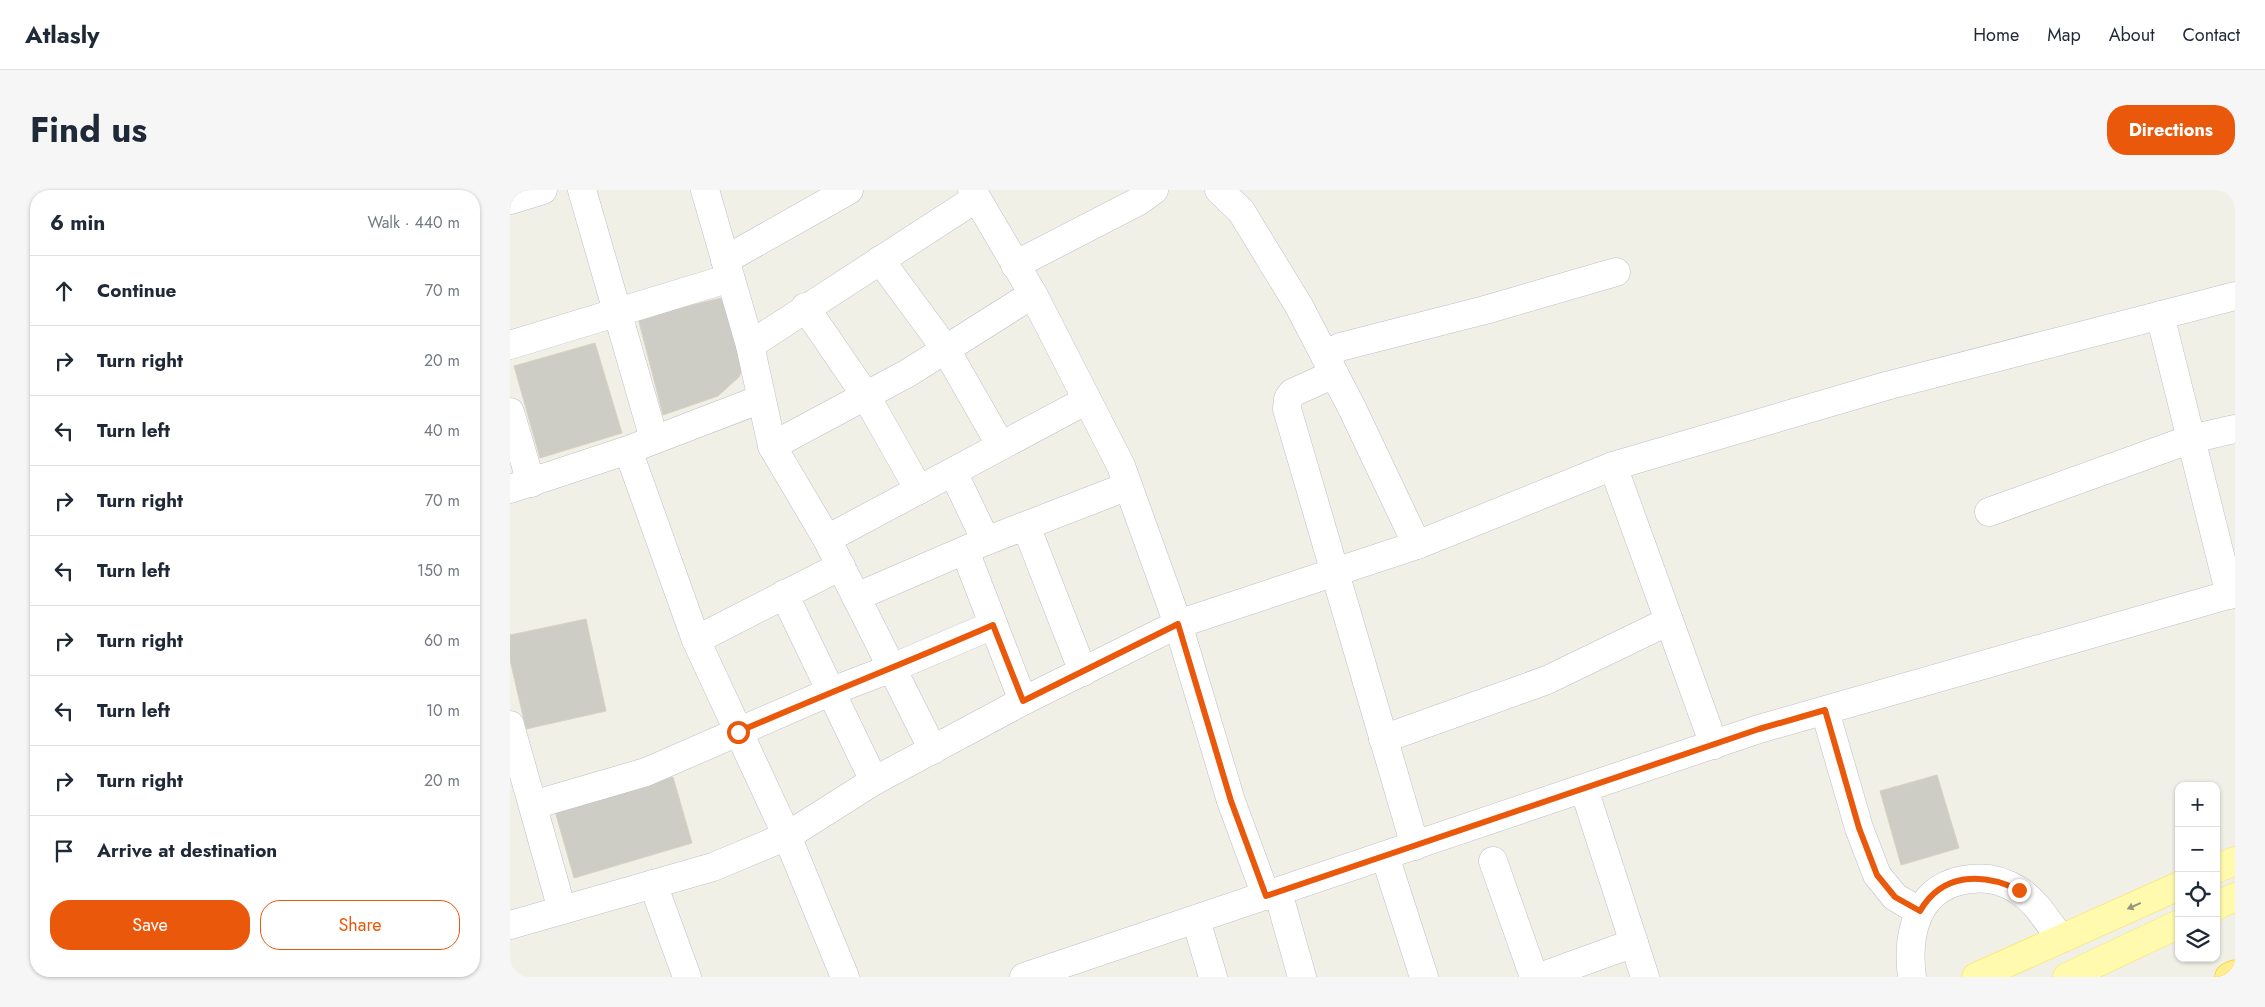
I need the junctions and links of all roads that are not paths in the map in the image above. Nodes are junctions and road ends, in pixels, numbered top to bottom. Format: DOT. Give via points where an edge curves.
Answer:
graph roads {
  1 [pos="543,190"];
  2 [pos="582,190"];
  3 [pos="705,190"];
  4 [pos="849,190"];
  5 [pos="1154,190"];
  6 [pos="1219,190"];
  7 [pos="974,195"];
  8 [pos="510,200"];
  9 [pos="880,260"];
  10 [pos="1015,265"];
  11 [pos="728,269"];
  12 [pos="1616,272"];
  13 [pos="1033,294"];
  14 [pos="2235,296"];
  15 [pos="805,307"];
  16 [pos="617,312"];
  17 [pos="2160,315"];
  18 [pos="510,345"];
  19 [pos="750,345"];
  20 [pos="945,348"];
  21 [pos="1329,365"];
  22 [pos="866,396"];
  23 [pos="761,399"];
  24 [pos="1087,400"];
  25 [pos="510,412"];
  26 [pos="2235,428"];
  27 [pos="654,439"];
  28 [pos="2191,439"];
  29 [pos="772,446"];
  30 [pos="1001,446"];
  31 [pos="628,450"];
  32 [pos="1613,466"];
  33 [pos="953,472"];
  34 [pos="521,486"];
  35 [pos="1128,486"];
  36 [pos="918,490"];
  37 [pos="1989,512"];
  38 [pos="1026,526"];
  39 [pos="827,539"];
  40 [pos="1417,545"];
  41 [pos="976,546"];
  42 [pos="840,566"];
  43 [pos="1336,572"];
  44 [pos="784,594"];
  45 [pos="2232,594"];
  46 [pos="856,597"];
  47 [pos="1669,621"];
  48 [pos="1178,624"];
  49 [pos="993,625"];
  50 [pos="696,640"];
  51 [pos="892,668"];
  52 [pos="1082,672"];
  53 [pos="832,691"];
  54 [pos="1023,701"];
  55 [pos="1825,710"];
  56 [pos="510,725"];
  57 [pos="738,732"];
  58 [pos="1383,739"];
  59 [pos="1714,745"];
  60 [pos="933,750"];
  61 [pos="874,781"];
  62 [pos="1584,789"];
  63 [pos="532,805"];
  64 [pos="787,836"];
  65 [pos="1415,846"];
  66 [pos="1385,856"];
  67 [pos="1493,861"];
  68 [pos="2235,861"];
  69 [pos="2220,867"];
  70 [pos="653,884"];
  71 [pos="2175,888"];
  72 [pos="1272,894"];
  73 [pos="2235,897"];
  74 [pos="2220,904"];
  75 [pos="562,910"];
  76 [pos="1920,911"];
  77 [pos="1196,920"];
  78 [pos="510,925"];
  79 [pos="2175,926"];
  80 [pos="2061,939"];
  81 [pos="1634,943"];
  82 [pos="1092,966"];
  83 [pos="2235,974"];
  84 [pos="687,977"];
  85 [pos="845,977"];
  86 [pos="1024,977"];
  87 [pos="1213,977"];
  88 [pos="1302,977"];
  89 [pos="1424,977"];
  90 [pos="1534,977"];
  91 [pos="1540,977"];
  92 [pos="1645,977"];
  93 [pos="1912,977"];
  94 [pos="1976,977"];
  95 [pos="2067,977"];
  96 [pos="2229,977"];
  1 -- 8 [label="street"];
  2 -- 16 [label="street"];
  3 -- 11 [label="street"];
  4 -- 11 [label="street"];
  5 -- 10 [label="street" via="1139,201"];
  6 -- 21 [label="street" via="1241,211 1299,306"];
  7 -- 9 [label="street"];
  7 -- 10 [label="street"];
  9 -- 15 [label="street"];
  9 -- 20 [label="street"];
  10 -- 13 [label="street"];
  11 -- 16 [label="street"];
  11 -- 19 [label="street"];
  12 -- 21 [label="street" via="1340,348"];
  13 -- 20 [label="street"];
  13 -- 24 [label="street"];
  14 -- 17 [label="street"];
  15 -- 19 [label="street"];
  15 -- 22 [label="street"];
  16 -- 18 [label="street"];
  16 -- 27 [label="street"];
  17 -- 28 [label="street"];
  17 -- 32 [label="street" via="1886,386"];
  19 -- 23 [label="street"];
  20 -- 22 [label="street"];
  20 -- 30 [label="street"];
  21 -- 40 [label="street"];
  21 -- 43 [label="street" via="1292,393 1287,409"];
  22 -- 29 [label="street"];
  22 -- 36 [label="street"];
  23 -- 27 [label="street"];
  23 -- 29 [label="street"];
  24 -- 30 [label="street"];
  24 -- 35 [label="street"];
  25 -- 34 [label="street"];
  26 -- 28 [label="street"];
  27 -- 31 [label="street"];
  28 -- 37 [label="street"];
  28 -- 45 [label="street"];
  29 -- 39 [label="street"];
  30 -- 33 [label="street"];
  31 -- 34 [label="street"];
  31 -- 50 [label="street"];
  32 -- 40 [label="street"];
  32 -- 47 [label="street"];
  33 -- 36 [label="street"];
  33 -- 41 [label="street"];
  35 -- 38 [label="street"];
  35 -- 48 [label="street"];
  36 -- 39 [label="street"];
  38 -- 41 [label="street"];
  38 -- 52 [label="street"];
  39 -- 42 [label="street"];
  40 -- 43 [label="street"];
  41 -- 46 [label="street"];
  41 -- 49 [label="street"];
  42 -- 44 [label="street"];
  42 -- 46 [label="street"];
  43 -- 48 [label="street"];
  43 -- 58 [label="street"];
  44 -- 50 [label="street"];
  44 -- 53 [label="street"];
  45 -- 55 [label="street"];
  46 -- 51 [label="street"];
  47 -- 58 [label="street" via="1547,680"];
  47 -- 59 [label="street"];
  48 -- 52 [label="street"];
  48 -- 72 [label="street" via="1231,801"];
  49 -- 51 [label="street"];
  49 -- 54 [label="street"];
  50 -- 57 [label="street"];
  51 -- 53 [label="street"];
  51 -- 60 [label="street"];
  52 -- 54 [label="street"];
  53 -- 57 [label="street"];
  53 -- 61 [label="street"];
  54 -- 60 [label="street"];
  55 -- 59 [label="street"];
  55 -- 76 [label="street" via="1859,828 1877,875 1895,897"];
  56 -- 63 [label="street"];
  57 -- 63 [label="street" via="646,772"];
  57 -- 64 [label="street"];
  58 -- 65 [label="street"];
  59 -- 62 [label="street"];
  60 -- 61 [label="street"];
  61 -- 64 [label="street"];
  62 -- 65 [label="street"];
  62 -- 81 [label="street"];
  63 -- 75 [label="street"];
  64 -- 70 [label="street" via="713,867"];
  64 -- 85 [label="street"];
  65 -- 66 [label="street"];
  66 -- 72 [label="street"];
  66 -- 89 [label="street"];
  67 -- 90 [label="street"];
  68 -- 69 [label="main road"];
  70 -- 75 [label="street"];
  70 -- 84 [label="street"];
  71 -- 80 [label="main road, one-way"];
  72 -- 77 [label="street"];
  72 -- 88 [label="street"];
  73 -- 74 [label="main road"];
  75 -- 78 [label="street"];
  76 -- 80 [label="street" via="1944,885 1967,879 1992,879 2019,890 2032,900"];
  76 -- 93 [label="street" via="1912,938"];
  77 -- 82 [label="street"];
  77 -- 87 [label="street"];
  79 -- 95 [label="main road"];
  80 -- 94 [label="main road"];
  81 -- 91 [label="street"];
  81 -- 92 [label="street"];
  82 -- 86 [label="street"];
  83 -- 96 [label="highway"];
}
